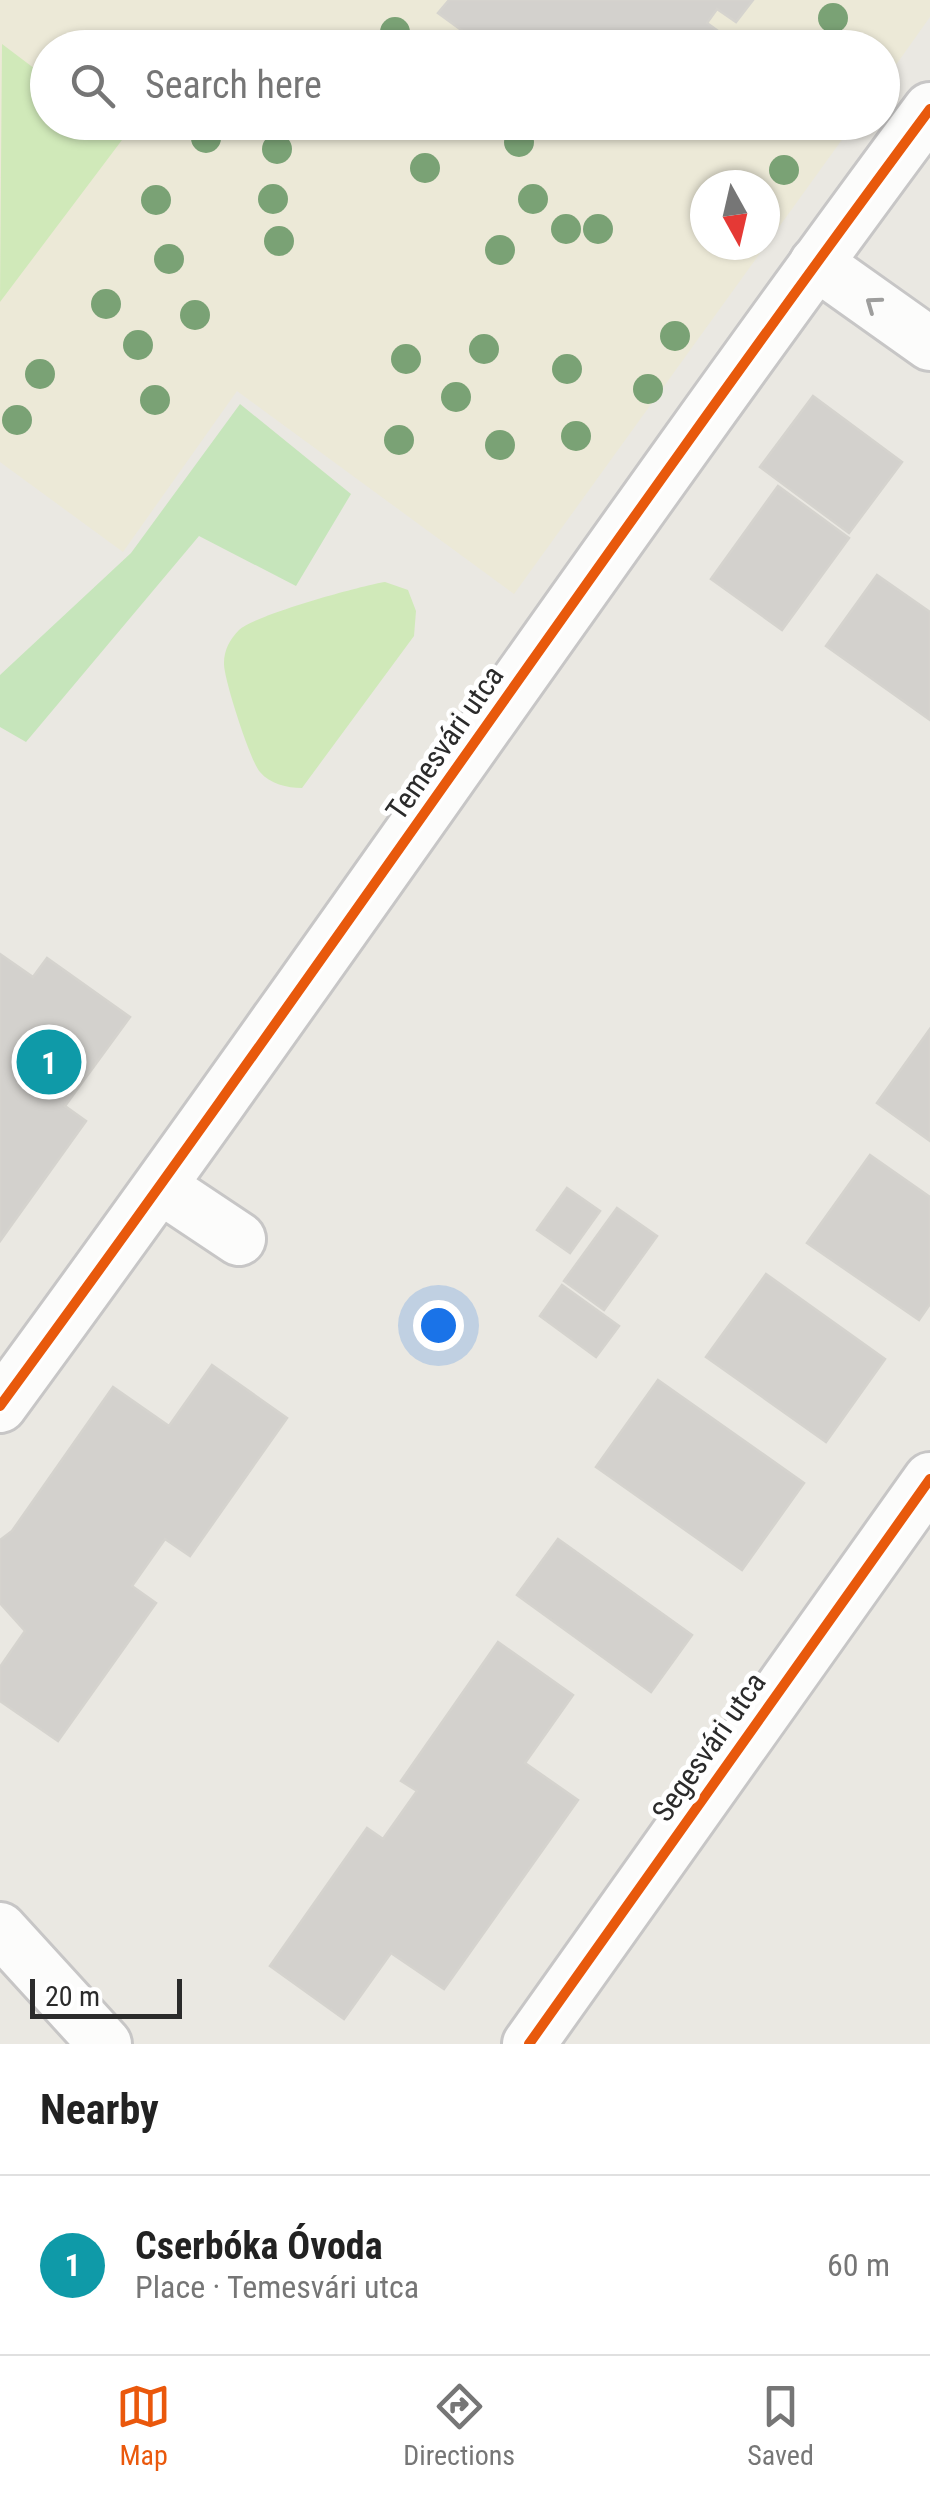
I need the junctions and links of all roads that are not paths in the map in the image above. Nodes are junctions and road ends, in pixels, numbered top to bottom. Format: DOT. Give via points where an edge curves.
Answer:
graph roads {
  1 [pos="930,110"];
  2 [pos="816,263"];
  3 [pos="930,344"];
  4 [pos="161,1187"];
  5 [pos="240,1239"];
  6 [pos="0,1406"];
  7 [pos="930,1479"];
  8 [pos="0,1929"];
  9 [pos="104,2044"];
  10 [pos="529,2044"];
  1 -- 2 [label="street, Temesvári utca"];
  3 -- 2 [label="street, one-way"];
  2 -- 4 [label="street, Temesvári utca"];
  4 -- 5 [label="street"];
  4 -- 6 [label="street, Temesvári utca"];
  7 -- 10 [label="street, Segesvári utca"];
  8 -- 9 [label="street"];
}
